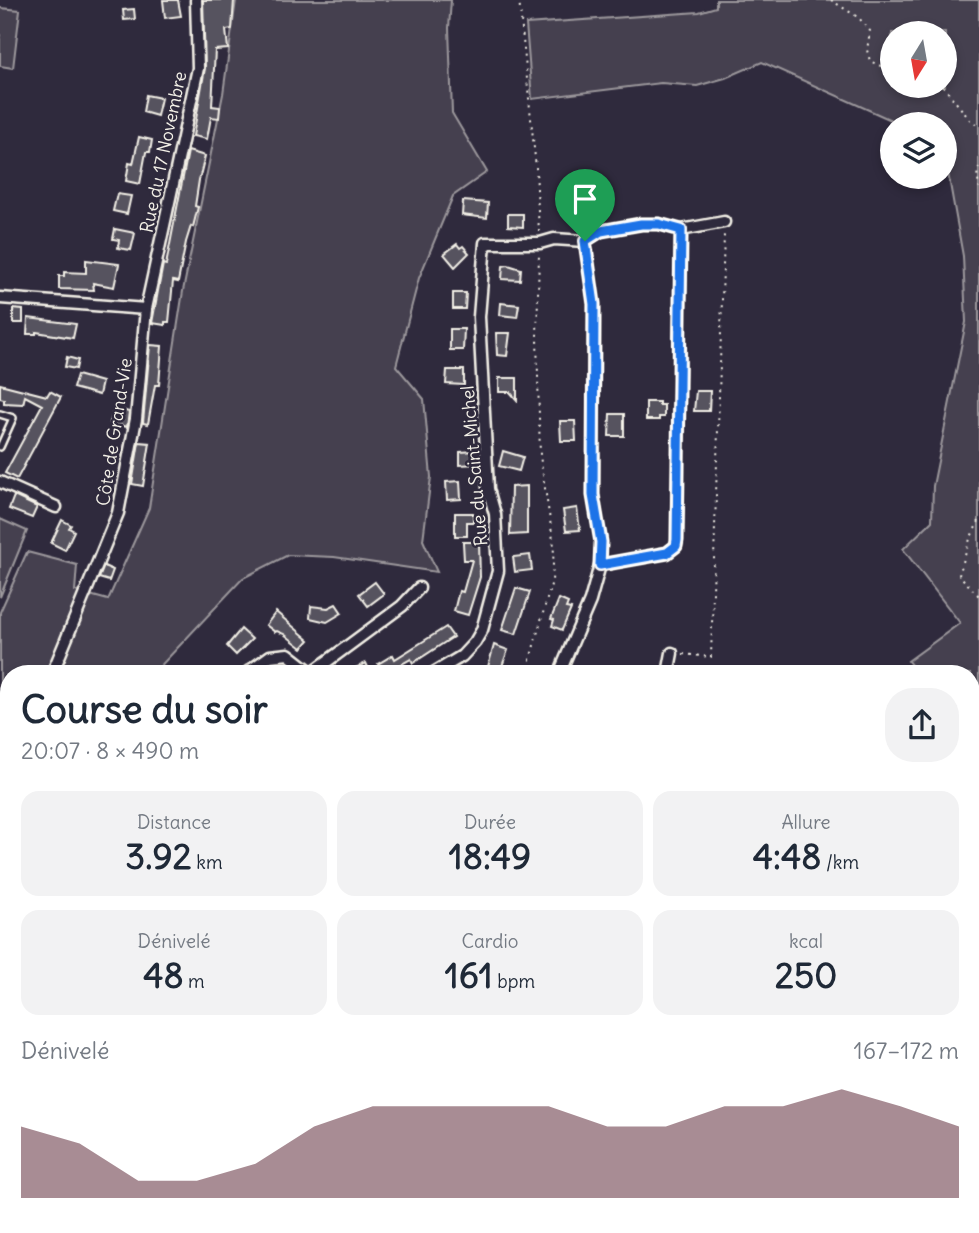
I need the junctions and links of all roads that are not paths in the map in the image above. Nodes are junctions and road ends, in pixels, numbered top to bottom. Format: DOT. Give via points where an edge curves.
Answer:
graph roads {
  1 [pos="196,0"];
  2 [pos="724,222"];
  3 [pos="681,230"];
  4 [pos="585,241"];
  5 [pos="0,298"];
  6 [pos="146,309"];
  7 [pos="0,414"];
  8 [pos="0,447"];
  9 [pos="0,482"];
  10 [pos="56,507"];
  11 [pos="600,565"];
  12 [pos="419,588"];
  13 [pos="672,653"];
  14 [pos="56,665"];
  15 [pos="258,665"];
  16 [pos="301,665"];
  17 [pos="321,665"];
  18 [pos="446,665"];
  19 [pos="563,665"];
  20 [pos="670,665"];
  1 -- 6 [label="street, Rue du 17 Novembre" via="198,68"];
  2 -- 3 [label="street"];
  3 -- 4 [label="street" via="641,224 601,231"];
  3 -- 11 [label="street" via="676,546 667,553"];
  4 -- 11 [label="street" via="594,304 593,495"];
  4 -- 18 [label="street, Rue du Saint-Michel" via="485,243 479,317 488,489 495,514 498,571 482,630 461,656"];
  5 -- 6 [label="street"];
  6 -- 14 [label="street, Côte de Grand-Vie" via="136,419 118,513"];
  7 -- 8 [label="lane" via="13,418"];
  9 -- 10 [label="street"];
  11 -- 19 [label="street"];
  12 -- 17 [label="street" via="402,606"];
  13 -- 20 [label="street"];
  15 -- 16 [label="street" via="270,656 288,654"];
}
